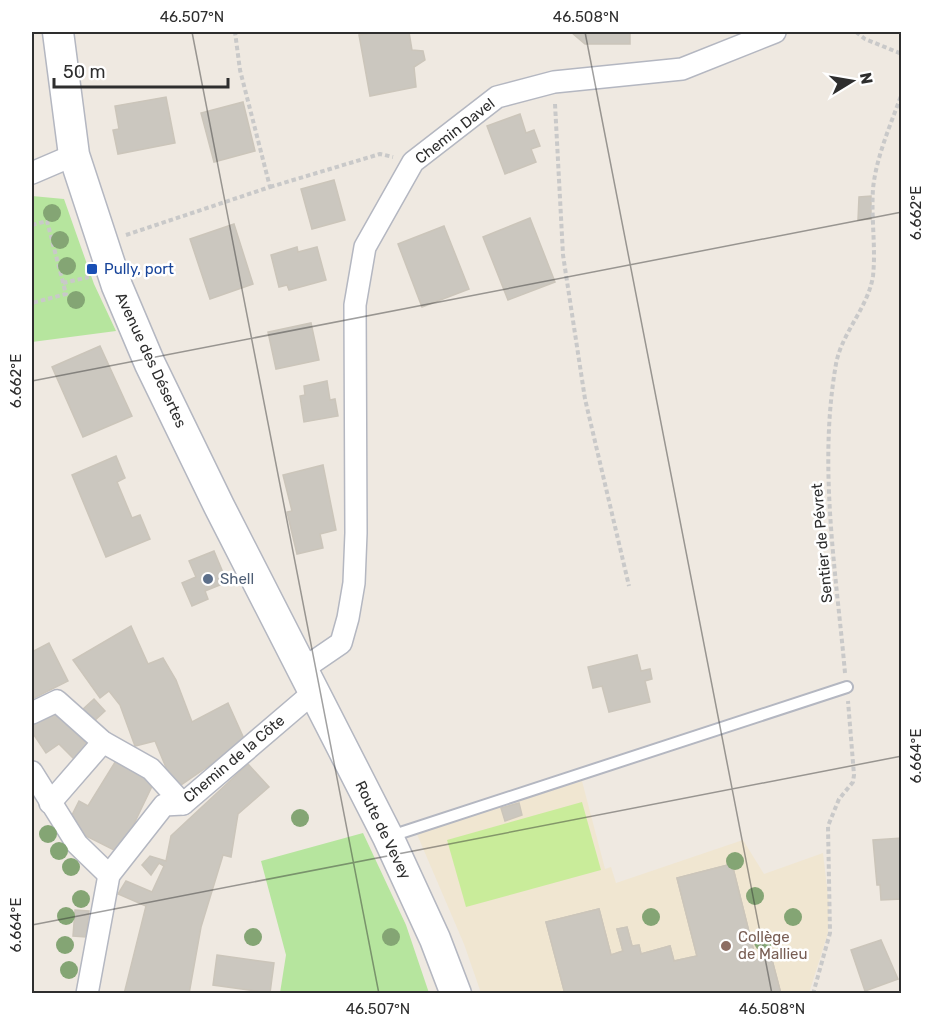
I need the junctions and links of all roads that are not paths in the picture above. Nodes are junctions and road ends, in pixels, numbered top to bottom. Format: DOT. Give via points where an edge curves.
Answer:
graph roads {
  1 [pos="58,32"];
  2 [pos="776,32"];
  3 [pos="74,155"];
  4 [pos="32,173"];
  5 [pos="308,681"];
  6 [pos="847,687"];
  7 [pos="32,713"];
  8 [pos="103,742"];
  9 [pos="32,772"];
  10 [pos="50,803"];
  11 [pos="183,804"];
  12 [pos="388,837"];
  13 [pos="109,876"];
  14 [pos="87,993"];
  15 [pos="456,993"];
  1 -- 3 [label="main road, Avenue des Désertes"];
  2 -- 5 [label="street, Chemin Davel" via="682,69 554,82 497,97 413,162 365,247 361,264 355,312 354,583 341,643"];
  3 -- 4 [label="street"];
  3 -- 5 [label="main road, Avenue des Désertes" via="101,243 146,354"];
  5 -- 11 [label="street, Chemin de la Côte"];
  5 -- 12 [label="main road, Route de Vevey"];
  6 -- 12 [label="lane"];
  7 -- 8 [label="street" via="57,701"];
  8 -- 10 [label="street"];
  8 -- 11 [label="street" via="151,769"];
  9 -- 10 [label="street"];
  10 -- 13 [label="street" via="77,844"];
  11 -- 13 [label="street, Chemin de la Côte" via="164,805"];
  12 -- 15 [label="main road, Route de Vevey"];
  13 -- 14 [label="street"];
}
